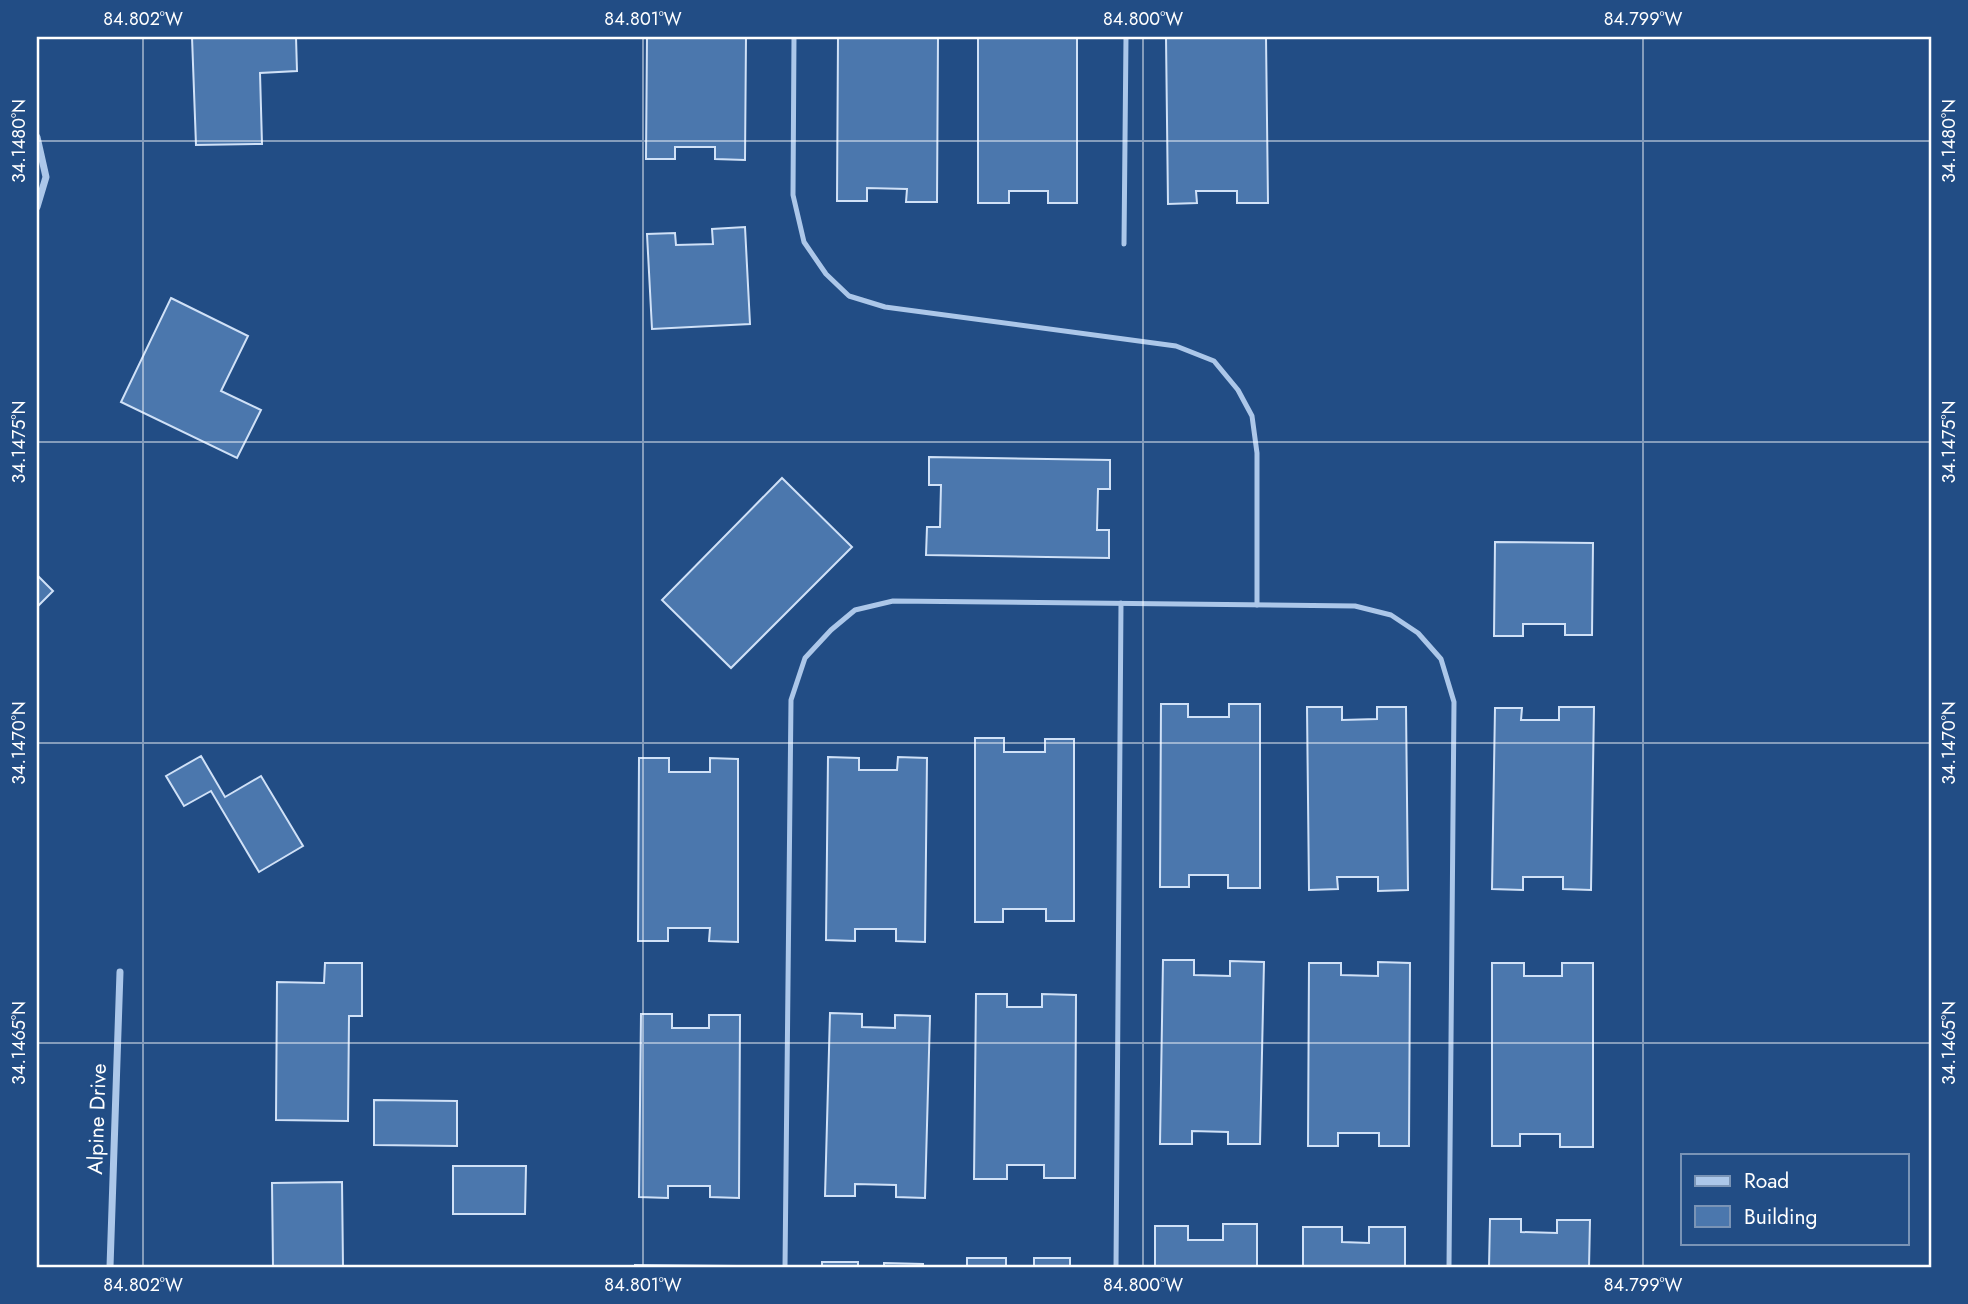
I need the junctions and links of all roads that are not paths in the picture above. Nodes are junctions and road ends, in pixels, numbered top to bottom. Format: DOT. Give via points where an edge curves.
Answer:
graph roads {
  1 [pos="794,37"];
  2 [pos="1126,37"];
  3 [pos="37,137"];
  4 [pos="37,207"];
  5 [pos="1124,244"];
  6 [pos="1121,603"];
  7 [pos="1257,605"];
  8 [pos="120,972"];
  9 [pos="110,1267"];
  10 [pos="785,1267"];
  11 [pos="1116,1267"];
  12 [pos="1449,1267"];
  1 -- 7 [label="lane" via="793,195 804,242 826,274 849,296 885,307 1176,346 1214,361 1252,415 1257,453"];
  2 -- 5 [label="lane"];
  3 -- 4 [label="street" via="46,177"];
  6 -- 7 [label="lane"];
  6 -- 10 [label="lane" via="893,601 855,610 805,658 791,700"];
  6 -- 11 [label="lane"];
  7 -- 12 [label="lane" via="1355,606 1391,615 1418,633 1441,659 1454,702"];
  8 -- 9 [label="street, Alpine Drive"];
}
